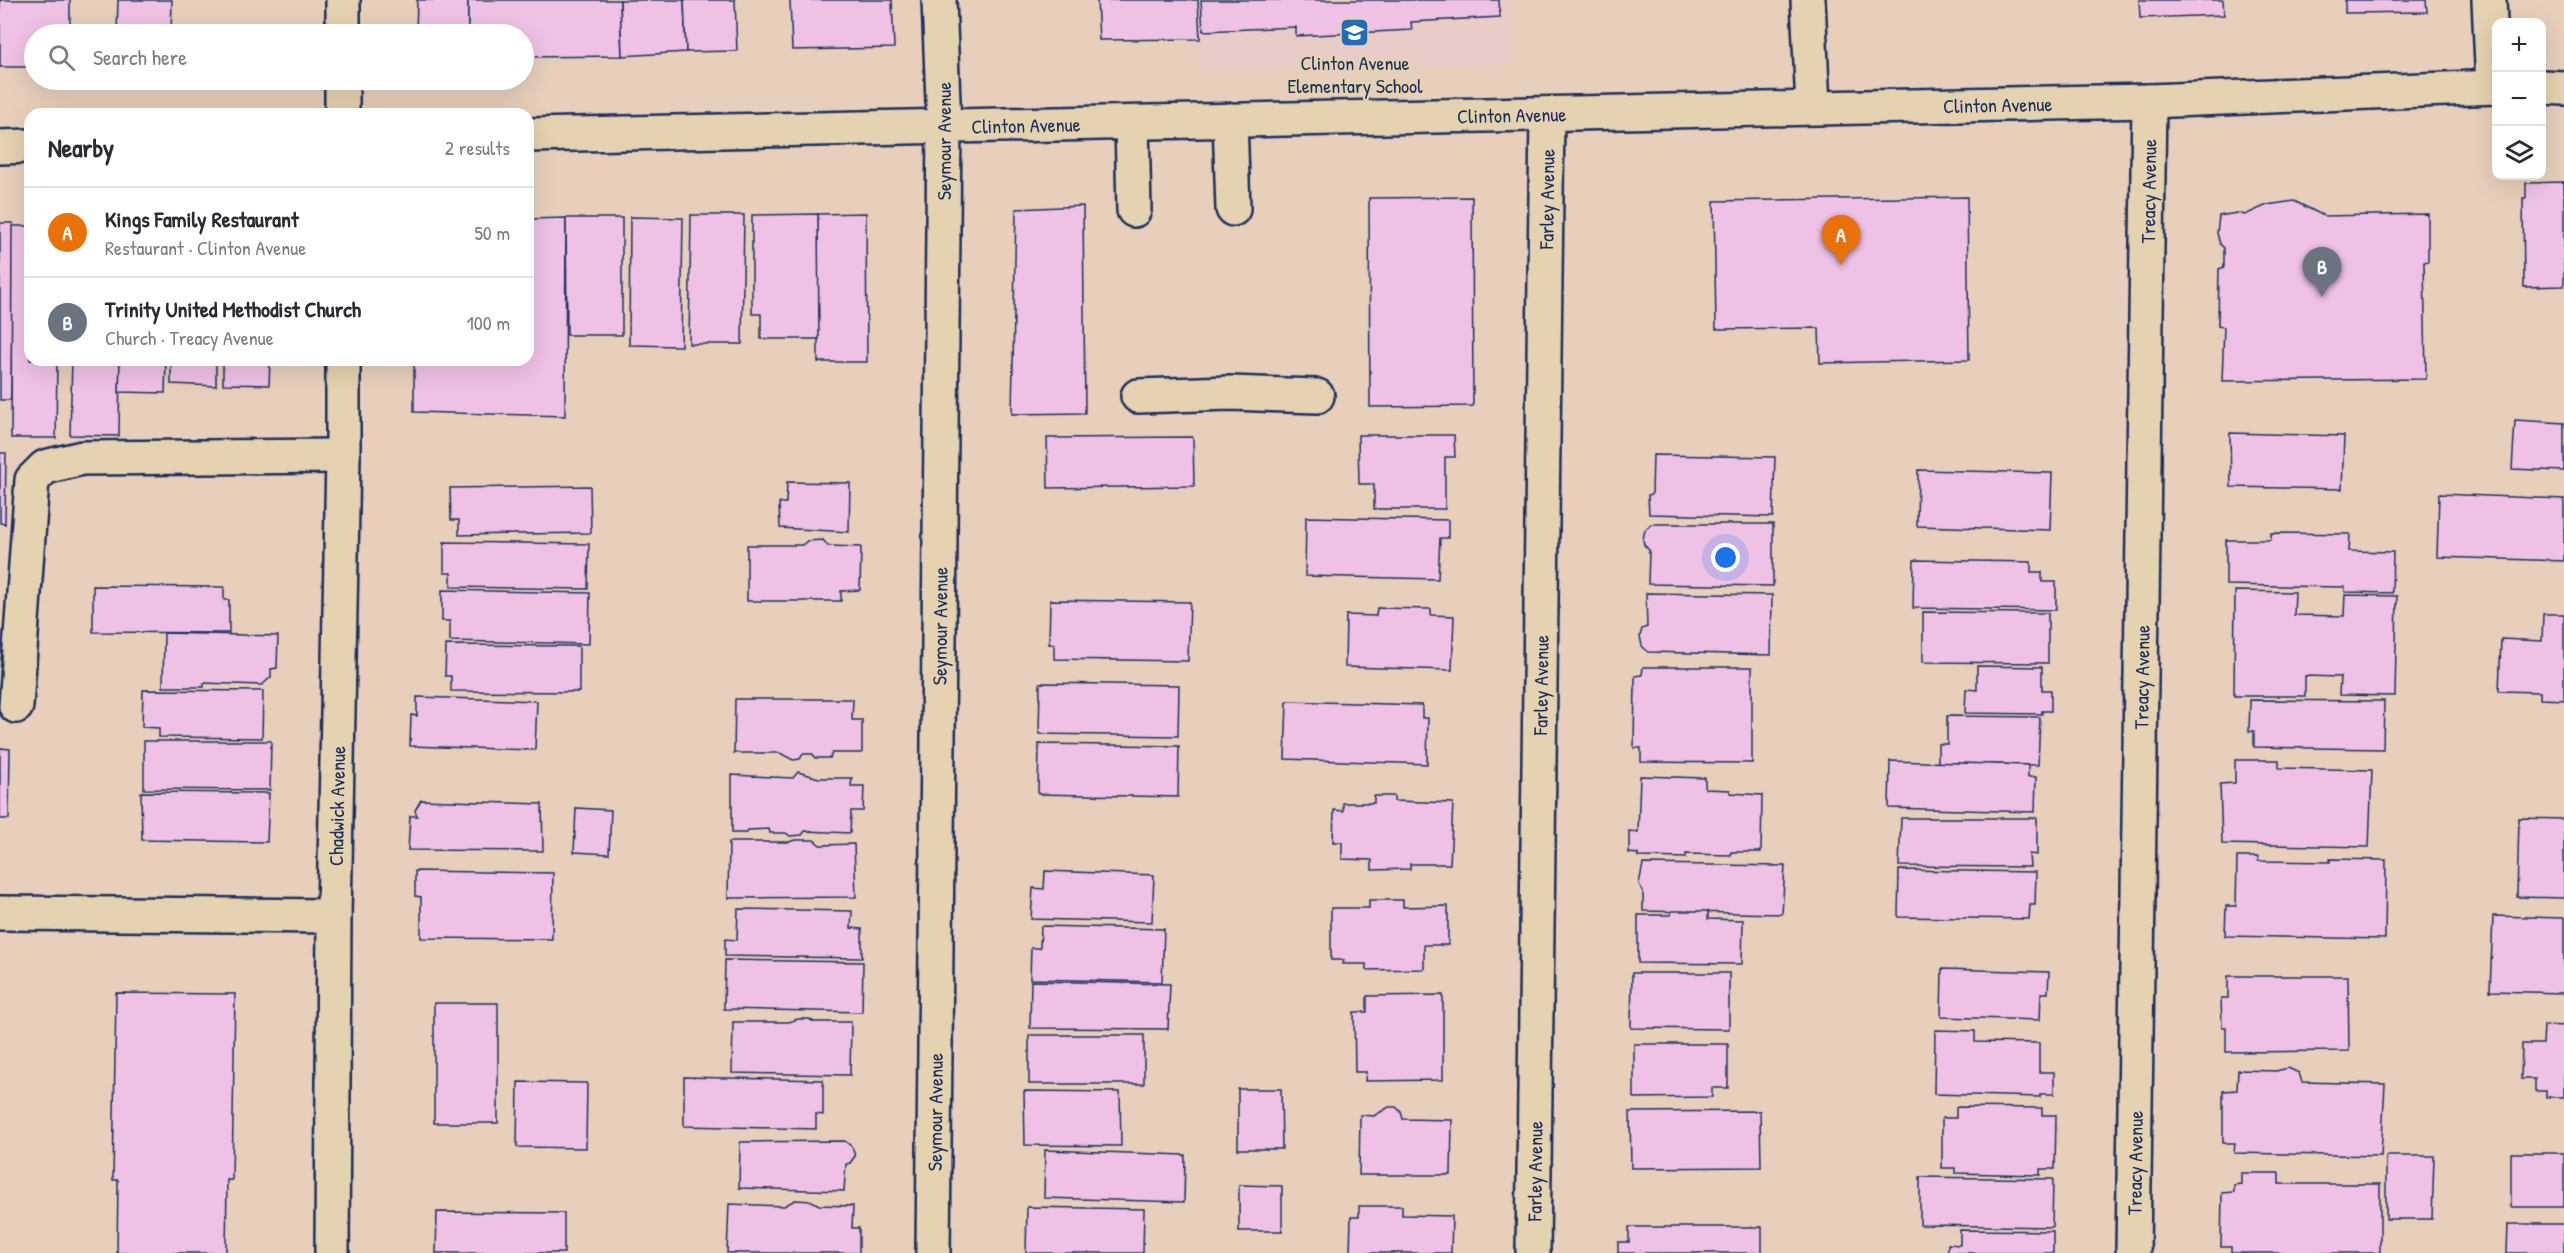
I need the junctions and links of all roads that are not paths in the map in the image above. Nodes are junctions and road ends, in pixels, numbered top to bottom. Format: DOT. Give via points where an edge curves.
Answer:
graph roads {
  1 [pos="343,0"];
  2 [pos="939,0"];
  3 [pos="1808,0"];
  4 [pos="2489,0"];
  5 [pos="343,24"];
  6 [pos="2494,72"];
  7 [pos="2492,87"];
  8 [pos="2546,87"];
  9 [pos="2564,87"];
  10 [pos="342,90"];
  11 [pos="2149,101"];
  12 [pos="1813,107"];
  13 [pos="342,108"];
  14 [pos="1547,115"];
  15 [pos="1230,120"];
  16 [pos="1132,123"];
  17 [pos="944,126"];
  18 [pos="534,135"];
  19 [pos="24,146"];
  20 [pos="0,147"];
  21 [pos="1233,209"];
  22 [pos="1134,210"];
  23 [pos="343,366"];
  24 [pos="1138,396"];
  25 [pos="1317,396"];
  26 [pos="343,456"];
  27 [pos="16,706"];
  28 [pos="0,913"];
  29 [pos="333,916"];
  30 [pos="332,1253"];
  31 [pos="933,1253"];
  32 [pos="1533,1253"];
  33 [pos="2133,1253"];
  1 -- 5 [label="street"];
  2 -- 17 [label="street, Seymour Avenue"];
  3 -- 12 [label="street"];
  4 -- 6 [label="street"];
  7 -- 11 [label="street, Clinton Avenue"];
  8 -- 9 [label="street"];
  10 -- 13 [label="street"];
  11 -- 12 [label="street, Clinton Avenue"];
  11 -- 33 [label="street, Treacy Avenue"];
  12 -- 14 [label="street, Clinton Avenue"];
  14 -- 15 [label="street, Clinton Avenue"];
  14 -- 32 [label="street, Farley Avenue"];
  15 -- 16 [label="street, Clinton Avenue"];
  15 -- 21 [label="street"];
  16 -- 17 [label="street, Clinton Avenue"];
  16 -- 22 [label="street"];
  17 -- 18 [label="street, Clinton Avenue"];
  17 -- 31 [label="street, Seymour Avenue"];
  19 -- 20 [label="street"];
  23 -- 26 [label="street, Chadwick Avenue"];
  24 -- 25 [label="street"];
  26 -- 27 [label="street" via="82,458 45,467 32,480"];
  26 -- 29 [label="street, Chadwick Avenue"];
  28 -- 29 [label="street"];
  29 -- 30 [label="street, Chadwick Avenue"];
}
